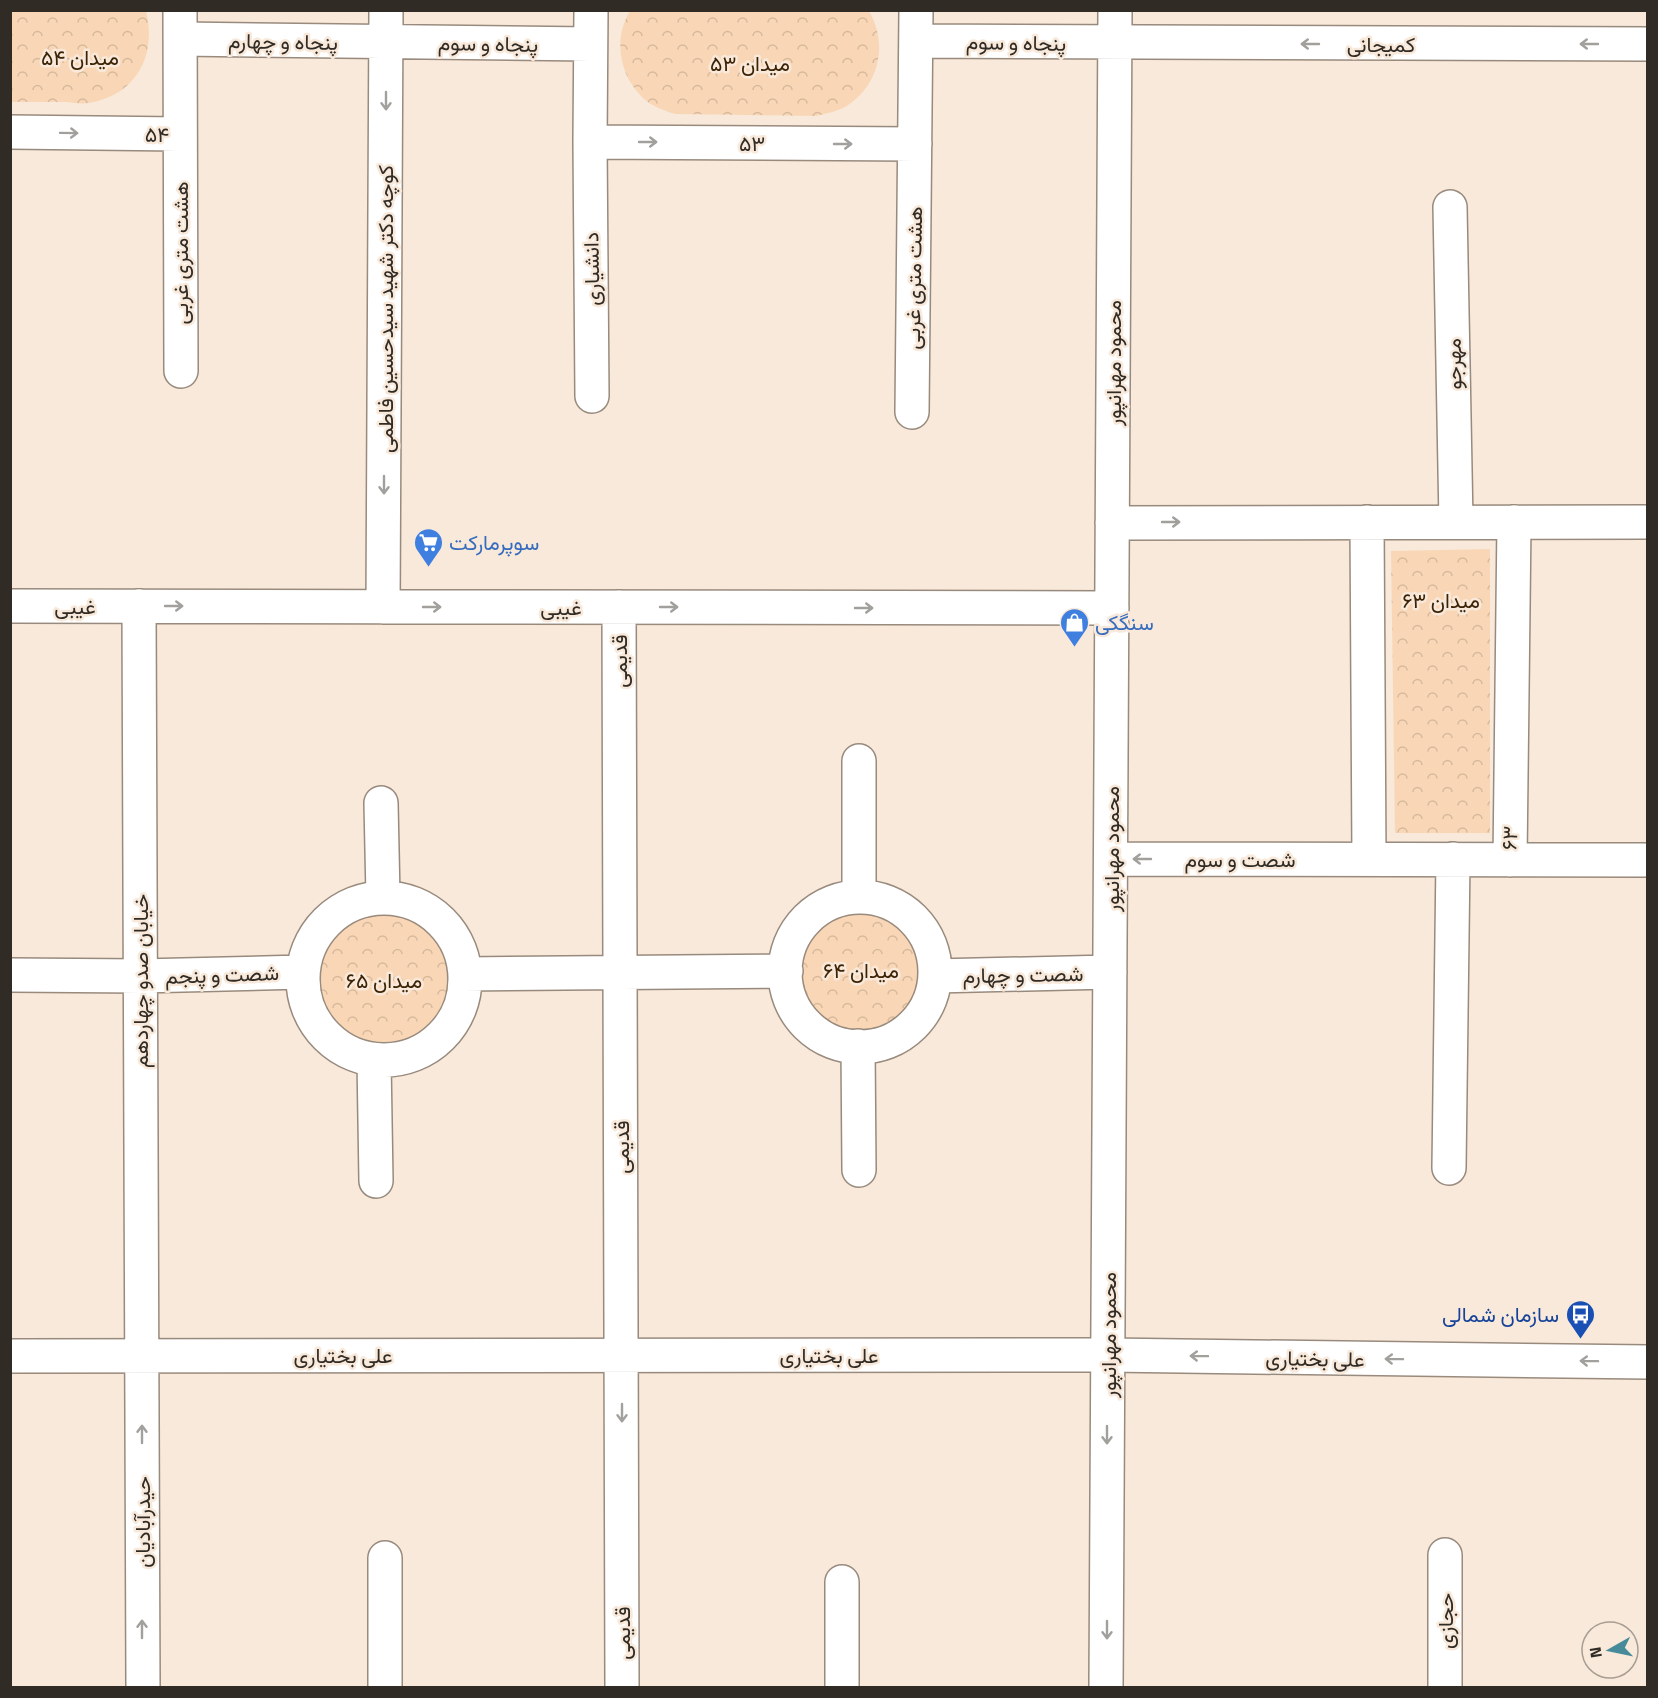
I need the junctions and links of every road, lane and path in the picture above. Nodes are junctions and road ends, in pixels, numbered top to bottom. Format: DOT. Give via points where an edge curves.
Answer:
graph roads {
  1 [pos="591,10"];
  2 [pos="1116,10"];
  3 [pos="180,25"];
  4 [pos="386,26"];
  5 [pos="916,26"];
  6 [pos="1115,44"];
  7 [pos="1647,44"];
  8 [pos="590,45"];
  9 [pos="10,132"];
  10 [pos="179,134"];
  11 [pos="590,142"];
  12 [pos="915,144"];
  13 [pos="1450,207"];
  14 [pos="181,371"];
  15 [pos="592,396"];
  16 [pos="912,412"];
  17 [pos="1367,522"];
  18 [pos="1456,522"];
  19 [pos="1514,522"];
  20 [pos="1647,522"];
  21 [pos="1112,523"];
  22 [pos="10,606"];
  23 [pos="139,606"];
  24 [pos="383,607"];
  25 [pos="619,607"];
  26 [pos="1112,608"];
  27 [pos="859,761"];
  28 [pos="381,803"];
  29 [pos="1111,859"];
  30 [pos="1454,859"];
  31 [pos="1369,860"];
  32 [pos="1510,860"];
  33 [pos="1647,860"];
  34 [pos="859,896"];
  35 [pos="383,897"];
  36 [pos="786,971"];
  37 [pos="303,972"];
  38 [pos="620,972"];
  39 [pos="1110,972"];
  40 [pos="465,974"];
  41 [pos="10,975"];
  42 [pos="141,976"];
  43 [pos="936,976"];
  44 [pos="858,1046"];
  45 [pos="374,1060"];
  46 [pos="1449,1168"];
  47 [pos="858,1170"];
  48 [pos="376,1181"];
  49 [pos="622,1354"];
  50 [pos="1108,1355"];
  51 [pos="10,1356"];
  52 [pos="141,1356"];
  53 [pos="1647,1362"];
  54 [pos="1445,1556"];
  55 [pos="385,1558"];
  56 [pos="842,1582"];
  57 [pos="143,1688"];
  58 [pos="385,1688"];
  59 [pos="622,1688"];
  60 [pos="842,1688"];
  61 [pos="1106,1688"];
  62 [pos="1445,1688"];
  1 -- 8 [label="street"];
  2 -- 6 [label="street, محمود مهرانپور"];
  3 -- 4 [label="street, پنجاه و چهارم"];
  3 -- 10 [label="street, ۵۴"];
  4 -- 8 [label="street, پنجاه و سوم"];
  4 -- 24 [label="street, کوچه دکتر شهید سیدحسین فاطمی, one-way"];
  5 -- 6 [label="street, پنجاه و سوم"];
  5 -- 12 [label="street, پنجاه و سوم"];
  7 -- 6 [label="street, کمیجانی, one-way"];
  6 -- 21 [label="street, محمود مهرانپور"];
  8 -- 11 [label="street"];
  9 -- 10 [label="street, ۵۴, one-way"];
  10 -- 14 [label="street, هشت متری غربی"];
  11 -- 12 [label="street, ۵۳, one-way"];
  11 -- 15 [label="street, دانشیاری"];
  12 -- 16 [label="street, هشت متری غربی"];
  13 -- 18 [label="street, مهرجو"];
  17 -- 18 [label="street"];
  21 -- 17 [label="street, one-way"];
  17 -- 31 [label="street"];
  18 -- 19 [label="street"];
  19 -- 20 [label="street"];
  19 -- 32 [label="street, ۶۳"];
  21 -- 26 [label="street, محمود مهرانپور"];
  22 -- 23 [label="street, غیبی"];
  23 -- 24 [label="street, غیبی, one-way"];
  23 -- 42 [label="street, خیابان صدو چهاردهم"];
  24 -- 25 [label="street, غیبی, one-way"];
  25 -- 26 [label="street, غیبی, one-way"];
  25 -- 38 [label="street, قدیمی"];
  26 -- 29 [label="street, محمود مهرانپور"];
  27 -- 34 [label="street"];
  28 -- 35 [label="street"];
  31 -- 29 [label="street, شصت و سوم, one-way"];
  29 -- 39 [label="street, محمود مهرانپور"];
  30 -- 31 [label="street, ۶۳"];
  30 -- 32 [label="street, ۶۳"];
  30 -- 46 [label="street"];
  32 -- 33 [label="street"];
  34 -- 36 [label="street" via="835,900 814,912 798,930 788,951"];
  34 -- 43 [label="street" via="883,900 904,910 921,927 933,950"];
  35 -- 37 [label="street" via="359,901 338,911 308,948"];
  35 -- 40 [label="street" via="407,901 442,923 460,950"];
  36 -- 38 [label="street"];
  36 -- 44 [label="street" via="791,999 803,1020 822,1036 846,1046"];
  37 -- 42 [label="street, شصت و پنجم"];
  37 -- 45 [label="street" via="304,997 314,1020 330,1039 350,1053"];
  38 -- 40 [label="street"];
  38 -- 49 [label="street, قدیمی"];
  39 -- 43 [label="street, شصت و چهارم"];
  39 -- 50 [label="street, محمود مهرانپور"];
  40 -- 45 [label="street" via="463,998 440,1038 420,1052 398,1059"];
  41 -- 42 [label="street, شصت و پنجم"];
  42 -- 52 [label="street, خیابان صدو چهاردهم"];
  43 -- 44 [label="street" via="930,1001 916,1023 896,1038"];
  44 -- 47 [label="street"];
  45 -- 48 [label="street"];
  49 -- 50 [label="street, علی بختیاری"];
  49 -- 52 [label="street, علی بختیاری"];
  49 -- 59 [label="street, قدیمی, one-way"];
  53 -- 50 [label="street, علی بختیاری, one-way"];
  50 -- 61 [label="street, محمود مهرانپور, one-way"];
  51 -- 52 [label="street, علی بختیاری"];
  57 -- 52 [label="street, حیدرآبادیان, one-way"];
  54 -- 62 [label="street, حجازی"];
  55 -- 58 [label="street"];
  56 -- 60 [label="street"];
}
